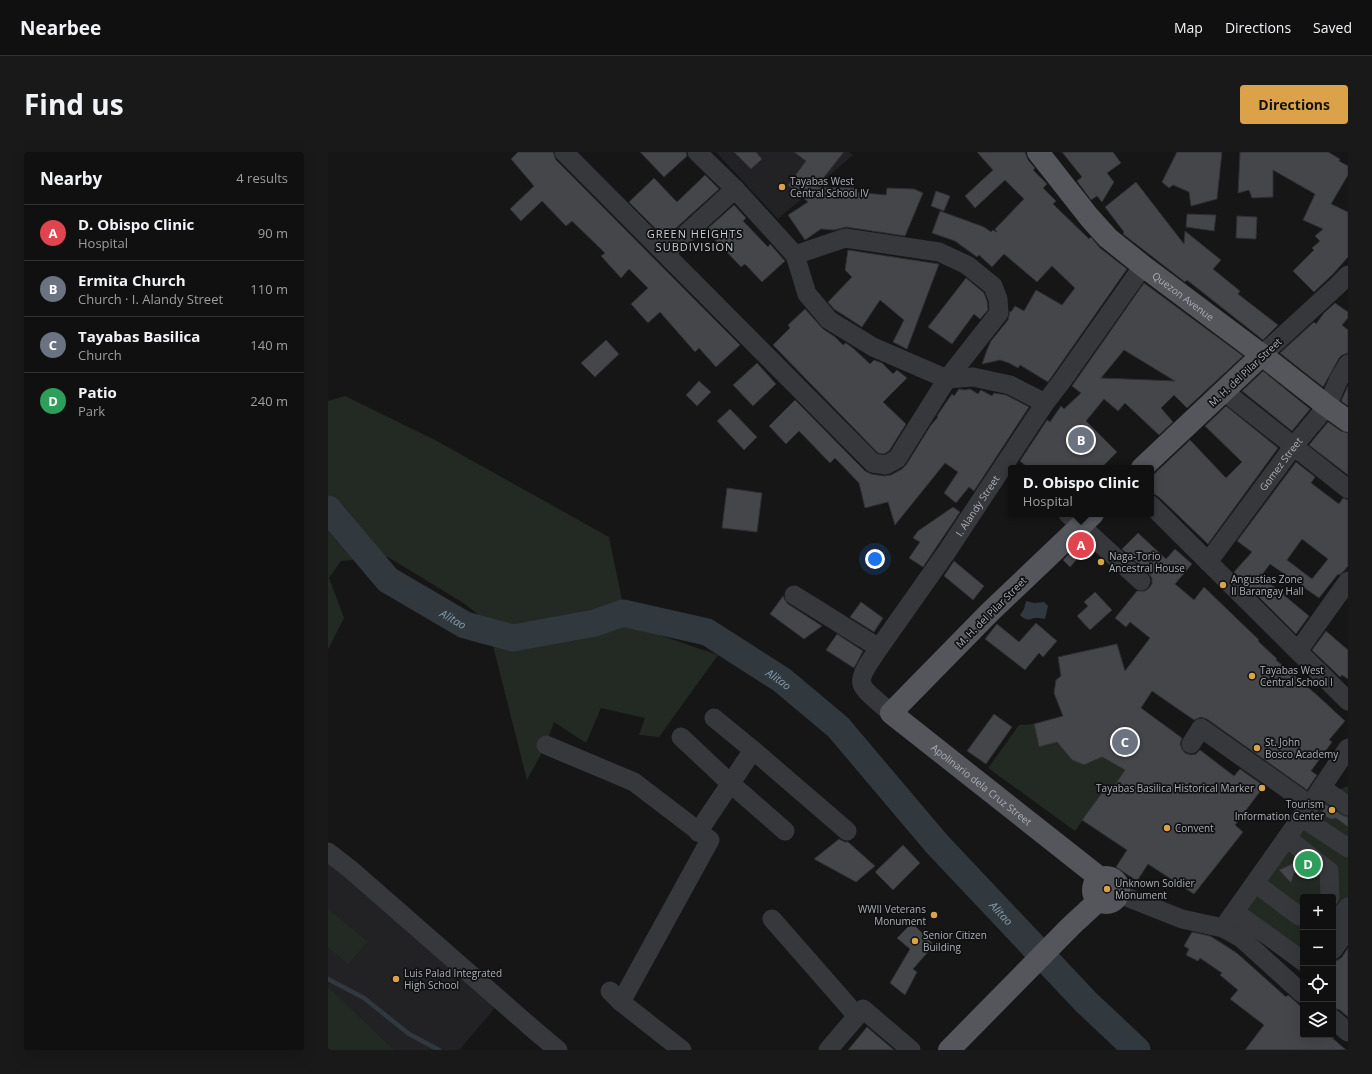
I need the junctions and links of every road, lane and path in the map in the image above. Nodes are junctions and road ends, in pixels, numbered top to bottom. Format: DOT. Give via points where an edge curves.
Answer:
graph roads {
  1 [pos="564,152"];
  2 [pos="697,152"];
  3 [pos="1038,152"];
  4 [pos="735,189"];
  5 [pos="665,254"];
  6 [pos="795,255"];
  7 [pos="1143,266"];
  8 [pos="1344,285"];
  9 [pos="1262,355"];
  10 [pos="1348,364"];
  11 [pos="947,379"];
  12 [pos="1225,392"];
  13 [pos="1044,403"];
  14 [pos="1327,406"];
  15 [pos="1348,421"];
  16 [pos="1293,447"];
  17 [pos="1013,464"];
  18 [pos="1145,465"];
  19 [pos="1008,471"];
  20 [pos="1348,489"];
  21 [pos="1154,508"];
  22 [pos="1080,518"];
  23 [pos="1208,562"];
  24 [pos="1141,581"];
  25 [pos="1348,581"];
  26 [pos="794,595"];
  27 [pos="879,648"];
  28 [pos="1298,651"];
  29 [pos="864,689"];
  30 [pos="1348,701"];
  31 [pos="891,713"];
  32 [pos="714,718"];
  33 [pos="681,737"];
  34 [pos="1191,744"];
  35 [pos="546,745"];
  36 [pos="1348,749"];
  37 [pos="753,750"];
  38 [pos="730,783"];
  39 [pos="1312,802"];
  40 [pos="1348,806"];
  41 [pos="785,830"];
  42 [pos="846,831"];
  43 [pos="698,832"];
  44 [pos="1287,838"];
  45 [pos="1348,848"];
  46 [pos="328,852"];
  47 [pos="1100,878"];
  48 [pos="1255,883"];
  49 [pos="1119,894"];
  50 [pos="1330,894"];
  51 [pos="1098,901"];
  52 [pos="1235,912"];
  53 [pos="1344,913"];
  54 [pos="1300,916"];
  55 [pos="772,919"];
  56 [pos="1336,923"];
  57 [pos="1223,928"];
  58 [pos="1336,940"];
  59 [pos="1300,959"];
  60 [pos="1300,990"];
  61 [pos="857,1016"];
  62 [pos="1336,1022"];
  63 [pos="1348,1032"];
  64 [pos="558,1050"];
  65 [pos="682,1050"];
  66 [pos="828,1050"];
  67 [pos="911,1050"];
  68 [pos="950,1050"];
  1 -- 5 [label="street"];
  2 -- 4 [label="street"];
  3 -- 7 [label="main road, Quezon Avenue" via="1108,238"];
  4 -- 5 [label="street"];
  4 -- 6 [label="street"];
  5 -- 11 [label="street" via="873,463 886,465 897,459"];
  6 -- 11 [label="street" via="807,294 829,320 873,347"];
  6 -- 11 [label="street" via="845,238 939,252 967,265 993,286 998,299 999,313"];
  7 -- 9 [label="main road, Quezon Avenue"];
  7 -- 13 [label="street, I. Alandy Street"];
  8 -- 9 [label="street, M. H. del Pilar Street"];
  9 -- 12 [label="main road, M. H. del Pilar Street"];
  9 -- 14 [label="main road, Quezon Avenue"];
  10 -- 14 [label="street, Gomez Street"];
  11 -- 13 [label="street" via="973,377 1010,385"];
  12 -- 16 [label="street"];
  12 -- 18 [label="main road, M. H. del Pilar Street"];
  13 -- 17 [label="street, I. Alandy Street"];
  14 -- 15 [label="main road, Quezon Avenue"];
  14 -- 16 [label="street, Gomez Street"];
  16 -- 20 [label="street"];
  16 -- 23 [label="street, Gomez Street"];
  19 -- 27 [label="street, I. Alandy Street"];
  21 -- 23 [label="street"];
  22 -- 24 [label="street"];
  22 -- 31 [label="main road, M. H. del Pilar Street"];
  23 -- 28 [label="street"];
  25 -- 28 [label="street"];
  26 -- 27 [label="street"];
  27 -- 29 [label="street, I. Alandy Street" via="863,672 861,683"];
  28 -- 30 [label="street"];
  29 -- 31 [label="street, Apolinario dela Cruz Street"];
  31 -- 47 [label="main road, Apolinario dela Cruz Street"];
  32 -- 37 [label="street"];
  33 -- 38 [label="street"];
  34 -- 39 [label="street" via="1201,728"];
  35 -- 43 [label="street" via="634,782"];
  36 -- 39 [label="street"];
  37 -- 38 [label="street"];
  37 -- 42 [label="street"];
  38 -- 41 [label="street"];
  38 -- 43 [label="street"];
  39 -- 40 [label="street"];
  39 -- 44 [label="street"];
  39 -- 45 [label="street"];
  43 -- 65 [label="street" via="710,840 615,997"];
  44 -- 48 [label="street"];
  44 -- 50 [label="street" via="1330,871"];
  46 -- 64 [label="street"];
  47 -- 49 [label="main road" via="1112,878 1117,882"];
  47 -- 51 [label="main road" via="1095,882 1093,889"];
  48 -- 52 [label="street"];
  48 -- 54 [label="street"];
  49 -- 51 [label="main road" via="1116,900 1110,903"];
  49 -- 57 [label="street" via="1182,919"];
  51 -- 68 [label="main road"];
  52 -- 57 [label="street"];
  52 -- 59 [label="street"];
  53 -- 56 [label="street"];
  53 -- 58 [label="street"];
  55 -- 61 [label="street"];
  57 -- 60 [label="street" via="1241,938"];
  61 -- 66 [label="street"];
  61 -- 67 [label="street" via="863,1009"];
  62 -- 63 [label="street"];
}
